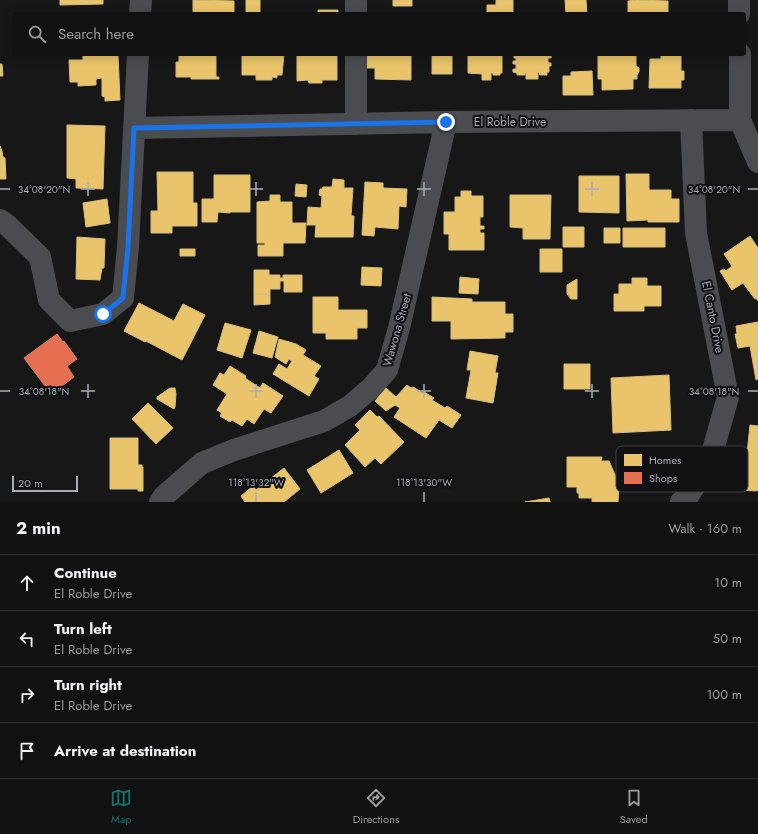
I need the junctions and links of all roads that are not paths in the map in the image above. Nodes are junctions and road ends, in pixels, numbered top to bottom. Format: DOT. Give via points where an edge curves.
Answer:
graph roads {
  1 [pos="141,0"];
  2 [pos="356,0"];
  3 [pos="739,0"];
  4 [pos="140,12"];
  5 [pos="356,12"];
  6 [pos="740,12"];
  7 [pos="138,56"];
  8 [pos="356,56"];
  9 [pos="740,56"];
  10 [pos="691,120"];
  11 [pos="740,120"];
  12 [pos="446,122"];
  13 [pos="356,124"];
  14 [pos="134,128"];
  15 [pos="758,162"];
  16 [pos="0,220"];
  17 [pos="714,446"];
  18 [pos="691,492"];
  19 [pos="160,502"];
  20 [pos="681,502"];
  1 -- 4 [label="street"];
  2 -- 5 [label="street"];
  3 -- 6 [label="street"];
  7 -- 14 [label="street"];
  8 -- 13 [label="street"];
  9 -- 11 [label="street"];
  10 -- 11 [label="street, El Roble Drive"];
  10 -- 12 [label="street, El Roble Drive"];
  10 -- 17 [label="street, El Canto Drive" via="696,233 728,397"];
  11 -- 15 [label="street"];
  12 -- 13 [label="street, El Roble Drive"];
  12 -- 19 [label="street, Wawona Street" via="399,328 386,370 371,388 350,406 324,421 202,463"];
  13 -- 14 [label="street, El Roble Drive"];
  14 -- 16 [label="street" via="123,298 103,314 70,321 49,300 40,257"];
  18 -- 20 [label="street, El Canto Drive"];
}
